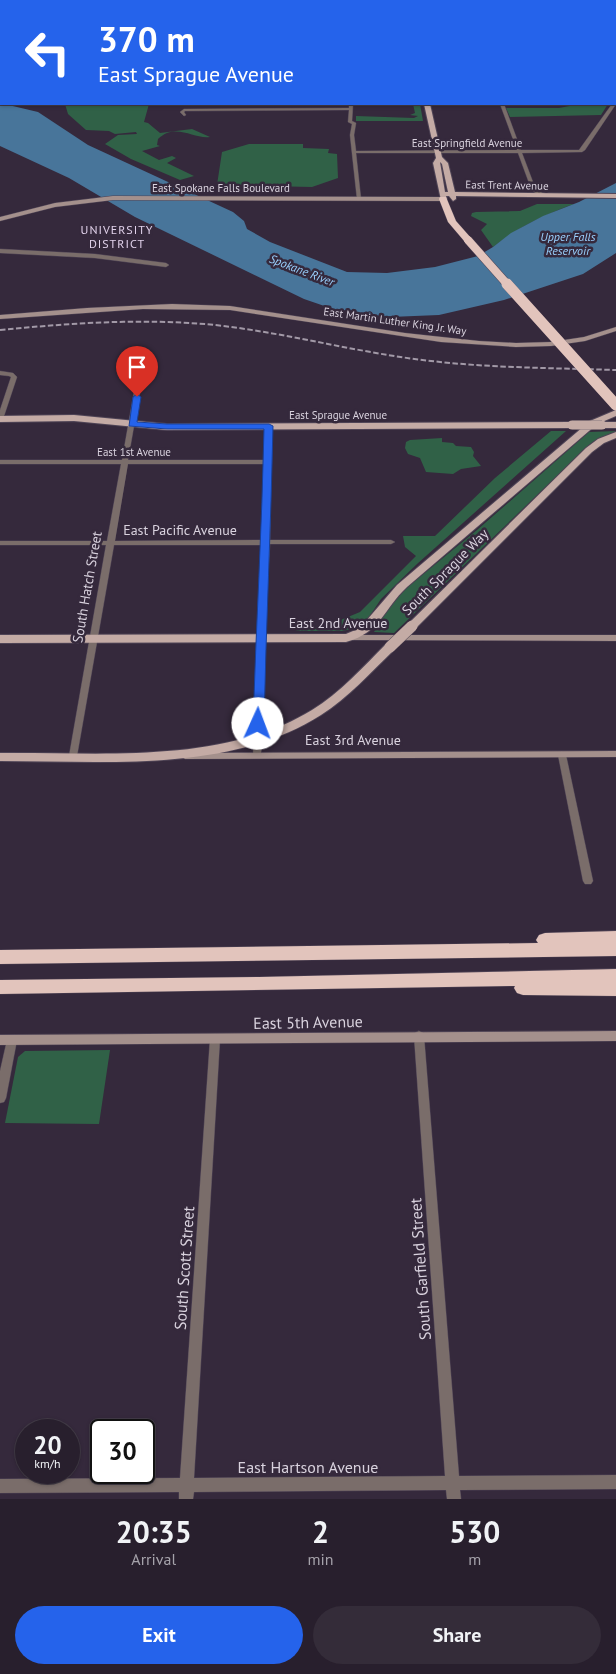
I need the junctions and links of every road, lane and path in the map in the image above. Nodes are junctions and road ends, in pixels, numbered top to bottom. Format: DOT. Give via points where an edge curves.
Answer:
graph roads {
  1 [pos="351,105"];
  2 [pos="427,105"];
  3 [pos="502,105"];
  4 [pos="613,105"];
  5 [pos="350,109"];
  6 [pos="184,114"];
  7 [pos="355,152"];
  8 [pos="519,152"];
  9 [pos="439,155"];
  10 [pos="534,191"];
  11 [pos="524,195"];
  12 [pos="543,195"];
  13 [pos="575,196"];
  14 [pos="616,196"];
  15 [pos="359,197"];
  16 [pos="443,197"];
  17 [pos="453,197"];
  18 [pos="76,200"];
  19 [pos="1,217"];
  20 [pos="473,239"];
  21 [pos="0,253"];
  22 [pos="166,265"];
  23 [pos="0,316"];
  24 [pos="616,329"];
  25 [pos="143,358"];
  26 [pos="0,373"];
  27 [pos="616,392"];
  28 [pos="616,404"];
  29 [pos="616,413"];
  30 [pos="0,419"];
  31 [pos="132,424"];
  32 [pos="616,425"];
  33 [pos="269,426"];
  34 [pos="616,435"];
  35 [pos="0,462"];
  36 [pos="125,462"];
  37 [pos="268,462"];
  38 [pos="537,472"];
  39 [pos="266,542"];
  40 [pos="391,542"];
  41 [pos="0,543"];
  42 [pos="111,543"];
  43 [pos="94,638"];
  44 [pos="261,638"];
  45 [pos="346,638"];
  46 [pos="616,638"];
  47 [pos="0,639"];
  48 [pos="258,740"];
  49 [pos="616,754"];
  50 [pos="562,755"];
  51 [pos="73,756"];
  52 [pos="176,756"];
  53 [pos="257,756"];
  54 [pos="0,757"];
  55 [pos="588,881"];
  56 [pos="616,938"];
  57 [pos="616,949"];
  58 [pos="253,955"];
  59 [pos="0,957"];
  60 [pos="616,976"];
  61 [pos="259,984"];
  62 [pos="0,986"];
  63 [pos="616,989"];
  64 [pos="419,1036"];
  65 [pos="616,1036"];
  66 [pos="215,1039"];
  67 [pos="6,1040"];
  68 [pos="0,1098"];
  69 [pos="616,1482"];
  70 [pos="453,1484"];
  71 [pos="0,1486"];
  72 [pos="187,1492"];
  73 [pos="454,1499"];
  1 -- 5 [label="street"];
  2 -- 9 [label="main road"];
  3 -- 8 [label="street"];
  4 -- 8 [label="street, East Springfield Avenue" via="580,151"];
  5 -- 6 [label="street" via="184,110"];
  5 -- 7 [label="street" via="350,122 346,123 347,129 352,131"];
  7 -- 9 [label="street, East Springfield Avenue"];
  7 -- 15 [label="street"];
  8 -- 9 [label="street, East Springfield Avenue"];
  8 -- 10 [label="street"];
  9 -- 16 [label="main road" via="436,163"];
  9 -- 17 [label="main road" via="445,163"];
  10 -- 11 [label="street"];
  10 -- 12 [label="street"];
  11 -- 12 [label="main road, East Trent Avenue"];
  11 -- 17 [label="main road, East Trent Avenue"];
  12 -- 13 [label="main road, East Trent Avenue"];
  13 -- 14 [label="main road, East Trent Avenue"];
  13 -- 17 [label="main road, East Trent Avenue"];
  15 -- 16 [label="street, East Spokane Falls Boulevard"];
  15 -- 18 [label="street, East Spokane Falls Boulevard"];
  15 -- 18 [label="street, East Spokane Falls Boulevard" via="115,194"];
  16 -- 17 [label="main road, East Trent Avenue"];
  16 -- 20 [label="highway" via="452,222"];
  17 -- 20 [label="highway"];
  18 -- 19 [label="street, East Spokane Falls Boulevard"];
  20 -- 27 [label="highway"];
  20 -- 28 [label="highway, bridge"];
  21 -- 22 [label="street" via="129,259"];
  23 -- 24 [label="street, East Martin Luther King Jr. Way" via="146,305 230,308 466,342 556,344"];
  25 -- 31 [label="street, South Hatch Street"];
  26 -- 30 [label="street" via="14,375"];
  28 -- 38 [label="main road" via="581,422 546,456"];
  29 -- 38 [label="main road, South Sprague Way" via="593,424"];
  30 -- 31 [label="main road, East Sprague Avenue" via="74,418"];
  31 -- 33 [label="main road, East Sprague Avenue"];
  31 -- 36 [label="street, South Hatch Street"];
  32 -- 33 [label="main road, East Sprague Avenue, bridge"];
  33 -- 37 [label="street"];
  34 -- 48 [label="main road, South Sprague Way, bridge" via="595,444 390,648 324,708 302,723"];
  35 -- 36 [label="street, East 1st Avenue"];
  36 -- 37 [label="street, East 1st Avenue"];
  36 -- 42 [label="street, South Hatch Street"];
  37 -- 39 [label="street"];
  38 -- 45 [label="main road, South Sprague Way" via="395,593 367,629"];
  39 -- 40 [label="street, East Pacific Avenue"];
  39 -- 42 [label="street, East Pacific Avenue"];
  39 -- 44 [label="street"];
  41 -- 42 [label="street, East Pacific Avenue"];
  42 -- 43 [label="street, South Hatch Street"];
  43 -- 44 [label="main road, East 2nd Avenue"];
  43 -- 47 [label="main road, East 2nd Avenue"];
  43 -- 51 [label="street, South Hatch Street"];
  44 -- 45 [label="main road, East 2nd Avenue"];
  44 -- 48 [label="street"];
  45 -- 46 [label="street, East 2nd Avenue"];
  48 -- 52 [label="main road, South Sprague Way"];
  48 -- 53 [label="street"];
  49 -- 50 [label="street, East 3rd Avenue"];
  50 -- 53 [label="street, East 3rd Avenue"];
  50 -- 55 [label="street"];
  51 -- 52 [label="main road, East 3rd Avenue"];
  51 -- 54 [label="main road, East 3rd Avenue"];
  52 -- 53 [label="street, East 3rd Avenue"];
  56 -- 58 [label="highway"];
  57 -- 58 [label="highway"];
  58 -- 59 [label="highway"];
  60 -- 61 [label="highway"];
  61 -- 62 [label="highway"];
  61 -- 63 [label="highway"];
  64 -- 65 [label="street, East 5th Avenue"];
  64 -- 66 [label="street, East 5th Avenue"];
  64 -- 70 [label="street, South Garfield Street"];
  66 -- 67 [label="street, East 5th Avenue"];
  66 -- 72 [label="street, South Scott Street"];
  67 -- 68 [label="street"];
  69 -- 70 [label="street, East Hartson Avenue"];
  70 -- 72 [label="street, East Hartson Avenue"];
  70 -- 73 [label="street, South Garfield Street"];
  71 -- 72 [label="street, East Hartson Avenue"];
}
